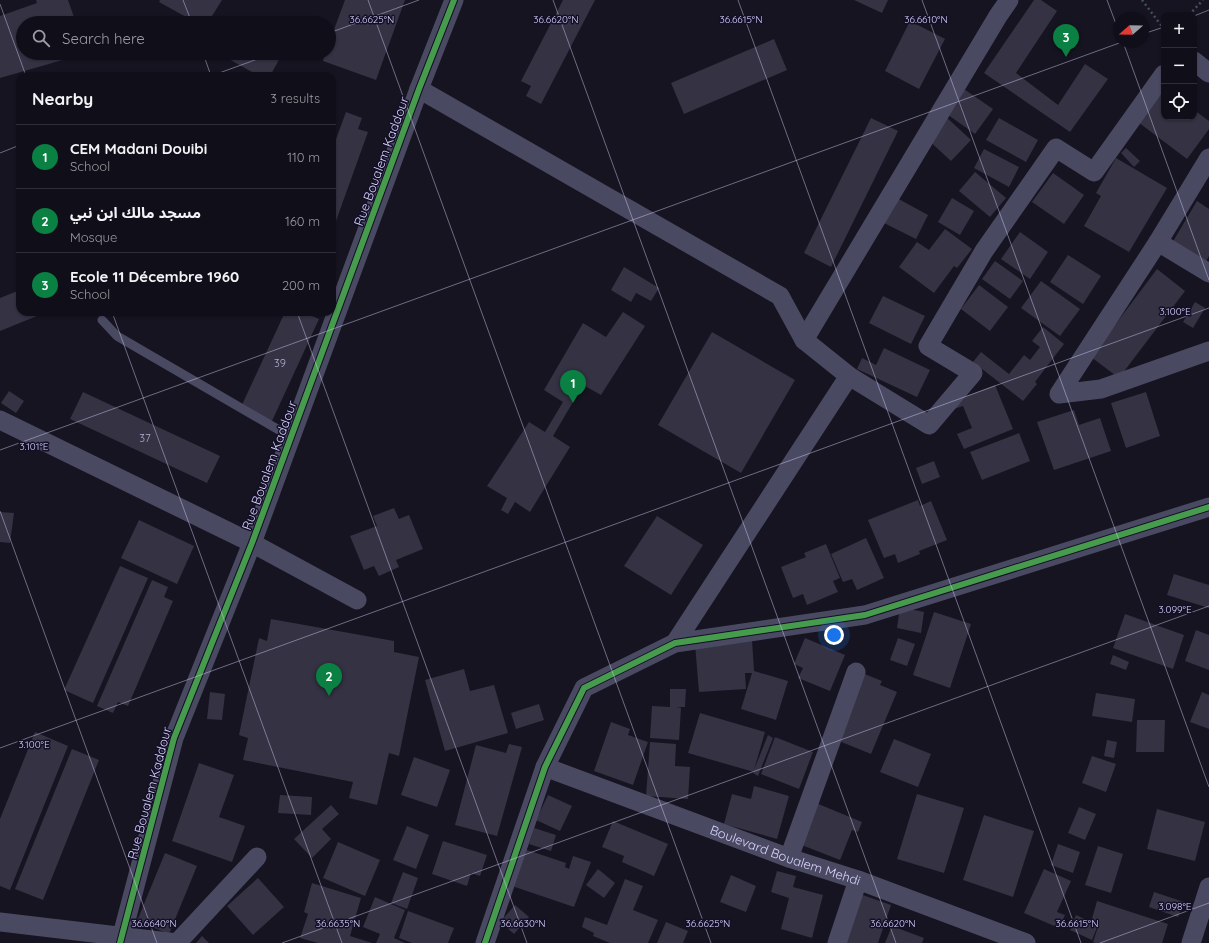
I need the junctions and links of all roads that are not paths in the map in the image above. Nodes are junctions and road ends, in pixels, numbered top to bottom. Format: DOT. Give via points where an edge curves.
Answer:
graph roads {
  1 [pos="454,0"];
  2 [pos="1009,0"];
  3 [pos="1197,63"];
  4 [pos="1209,73"];
  5 [pos="1161,78"];
  6 [pos="419,89"];
  7 [pos="1209,158"];
  8 [pos="1158,242"];
  9 [pos="1209,273"];
  10 [pos="336,315"];
  11 [pos="336,316"];
  12 [pos="102,320"];
  13 [pos="804,340"];
  14 [pos="1209,351"];
  15 [pos="849,376"];
  16 [pos="0,420"];
  17 [pos="291,437"];
  18 [pos="1209,507"];
  19 [pos="252,543"];
  20 [pos="357,600"];
  21 [pos="676,643"];
  22 [pos="856,672"];
  23 [pos="545,767"];
  24 [pos="257,857"];
  25 [pos="789,858"];
  26 [pos="858,880"];
  27 [pos="1209,887"];
  28 [pos="0,922"];
  29 [pos="121,940"];
  30 [pos="485,943"];
  31 [pos="837,943"];
  32 [pos="1026,943"];
  33 [pos="1190,943"];
  1 -- 6 [label="street, Rue Boualem Kaddour"];
  2 -- 13 [label="street"];
  3 -- 4 [label="street"];
  5 -- 15 [label="street" via="1094,172 1056,148 984,252 928,346 973,373 929,425"];
  6 -- 10 [label="street, Rue Boualem Kaddour"];
  6 -- 13 [label="street" via="780,296"];
  7 -- 8 [label="street"];
  8 -- 9 [label="street"];
  8 -- 14 [label="street" via="1059,394 1101,389"];
  11 -- 17 [label="street, Rue Boualem Kaddour"];
  12 -- 17 [label="lane" via="117,336"];
  13 -- 15 [label="street"];
  15 -- 21 [label="street"];
  16 -- 19 [label="street"];
  17 -- 19 [label="street, Rue Boualem Kaddour"];
  18 -- 21 [label="street" via="865,615"];
  19 -- 20 [label="street"];
  19 -- 29 [label="street, Rue Boualem Kaddour" via="174,738"];
  21 -- 23 [label="street" via="584,688"];
  22 -- 25 [label="street"];
  23 -- 25 [label="street, Boulevard Boualem Mehdi"];
  23 -- 30 [label="street"];
  24 -- 29 [label="street" via="177,943"];
  25 -- 26 [label="street, Boulevard Boualem Mehdi"];
  26 -- 31 [label="street"];
  26 -- 32 [label="street, Boulevard Boualem Mehdi"];
  27 -- 33 [label="street"];
  28 -- 29 [label="street"];
}
